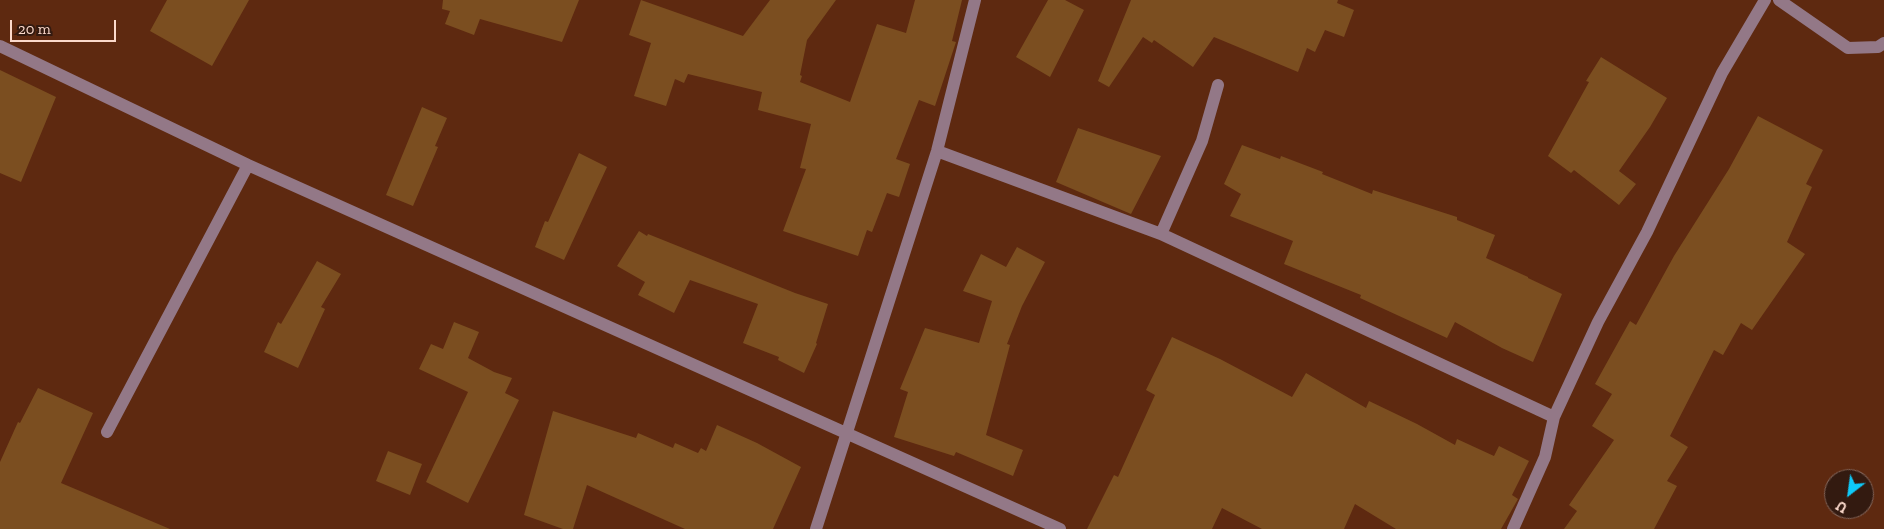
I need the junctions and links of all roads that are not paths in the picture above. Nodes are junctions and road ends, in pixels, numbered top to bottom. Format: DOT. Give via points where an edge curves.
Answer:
graph roads {
  1 [pos="975,0"];
  2 [pos="1765,0"];
  3 [pos="1779,0"];
  4 [pos="1884,43"];
  5 [pos="0,46"];
  6 [pos="1218,85"];
  7 [pos="937,151"];
  8 [pos="248,165"];
  9 [pos="1161,234"];
  10 [pos="1554,418"];
  11 [pos="107,432"];
  12 [pos="847,433"];
  13 [pos="816,529"];
  14 [pos="1060,529"];
  15 [pos="1513,529"];
  1 -- 7 [label="street"];
  2 -- 10 [label="street" via="1722,74 1647,232 1598,322"];
  3 -- 4 [label="street" via="1848,48 1878,47"];
  5 -- 8 [label="street"];
  6 -- 9 [label="street" via="1202,141"];
  7 -- 9 [label="street"];
  7 -- 12 [label="street"];
  8 -- 11 [label="street"];
  8 -- 12 [label="street"];
  9 -- 10 [label="street"];
  10 -- 15 [label="street" via="1545,457"];
  12 -- 13 [label="street"];
  12 -- 14 [label="street"];
}
